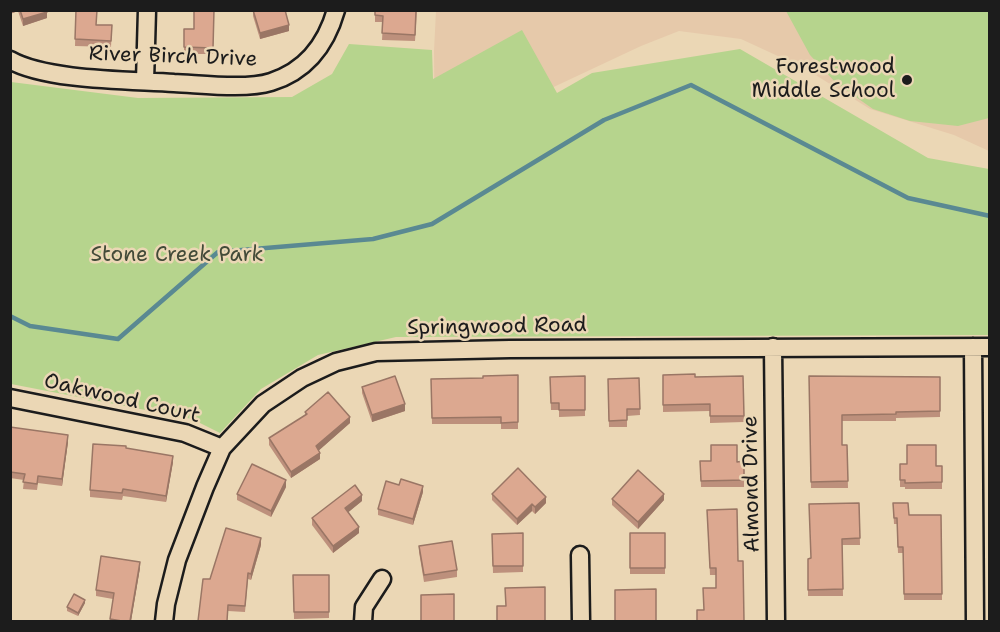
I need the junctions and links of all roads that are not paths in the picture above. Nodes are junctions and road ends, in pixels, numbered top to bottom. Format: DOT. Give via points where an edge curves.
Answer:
graph roads {
  1 [pos="147,10"];
  2 [pos="336,10"];
  3 [pos="10,60"];
  4 [pos="145,81"];
  5 [pos="773,347"];
  6 [pos="981,347"];
  7 [pos="10,398"];
  8 [pos="222,448"];
  9 [pos="580,555"];
  10 [pos="382,579"];
  11 [pos="164,621"];
  12 [pos="363,621"];
  13 [pos="581,621"];
  14 [pos="776,621"];
  15 [pos="975,621"];
  1 -- 4 [label="street"];
  2 -- 4 [label="street, River Birch Drive" via="314,55 270,82 247,85"];
  3 -- 4 [label="street, River Birch Drive" via="43,72"];
  5 -- 6 [label="street, Springwood Road"];
  5 -- 8 [label="street, Springwood Road" via="376,352 336,362 302,378 263,404"];
  5 -- 14 [label="street, Almond Drive"];
  6 -- 15 [label="street"];
  7 -- 8 [label="street, Oakwood Court" via="185,433"];
  8 -- 11 [label="street, Springwood Road" via="177,560"];
  9 -- 13 [label="street"];
  10 -- 12 [label="street" via="364,607"];
}
